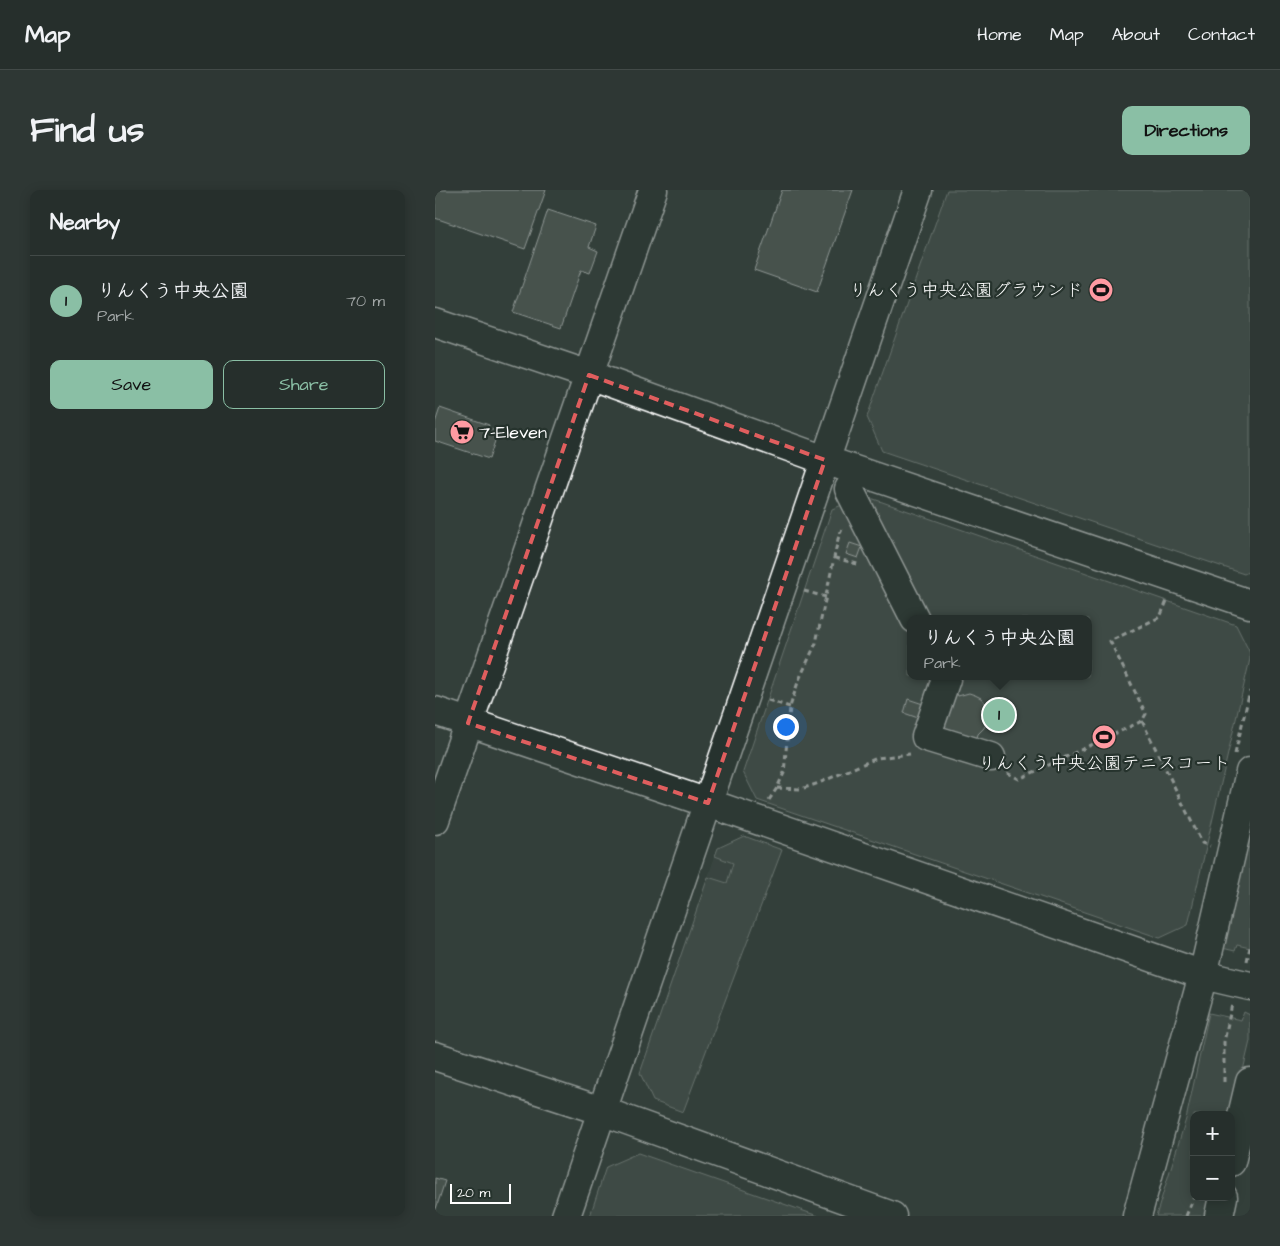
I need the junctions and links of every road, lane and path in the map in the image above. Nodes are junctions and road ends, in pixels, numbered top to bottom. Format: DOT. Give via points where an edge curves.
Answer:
graph roads {
  1 [pos="653,190"];
  2 [pos="918,190"];
  3 [pos="435,323"];
  4 [pos="589,375"];
  5 [pos="825,460"];
  6 [pos="854,499"];
  7 [pos="801,590"];
  8 [pos="1168,596"];
  9 [pos="826,597"];
  10 [pos="1250,604"];
  11 [pos="913,615"];
  12 [pos="946,680"];
  13 [pos="1250,691"];
  14 [pos="763,698"];
  15 [pos="790,707"];
  16 [pos="435,711"];
  17 [pos="1142,721"];
  18 [pos="469,723"];
  19 [pos="926,737"];
  20 [pos="991,757"];
  21 [pos="1243,764"];
  22 [pos="777,788"];
  23 [pos="708,802"];
  24 [pos="767,802"];
  25 [pos="435,820"];
  26 [pos="1213,847"];
  27 [pos="1203,975"];
  28 [pos="1242,991"];
  29 [pos="435,1056"];
  30 [pos="1237,1084"];
  31 [pos="602,1111"];
  32 [pos="1231,1156"];
  33 [pos="1192,1201"];
  34 [pos="1222,1201"];
  35 [pos="565,1216"];
  36 [pos="893,1216"];
  37 [pos="1137,1216"];
  38 [pos="1186,1216"];
  39 [pos="1219,1216"];
  1 -- 4 [label="street"];
  2 -- 5 [label="street"];
  3 -- 4 [label="street"];
  4 -- 5 [label="street"];
  4 -- 18 [label="street"];
  5 -- 10 [label="street"];
  5 -- 23 [label="street"];
  6 -- 9 [label="path" via="838,540"];
  6 -- 11 [label="street"];
  7 -- 9 [label="path"];
  8 -- 17 [label="path" via="1160,617 1111,641 1146,714"];
  9 -- 15 [label="path" via="816,643"];
  12 -- 19 [label="street"];
  13 -- 21 [label="path"];
  14 -- 15 [label="path"];
  15 -- 22 [label="path" via="784,773"];
  16 -- 18 [label="street"];
  17 -- 20 [label="path" via="1019,779 997,768"];
  17 -- 26 [label="path" via="1202,843"];
  18 -- 23 [label="street"];
  18 -- 25 [label="street"];
  19 -- 20 [label="street"];
  19 -- 22 [label="path" via="913,754 877,758 801,788"];
  21 -- 27 [label="street"];
  22 -- 24 [label="path"];
  23 -- 27 [label="street"];
  23 -- 31 [label="street"];
  27 -- 28 [label="street"];
  27 -- 37 [label="street"];
  28 -- 30 [label="path" via="1224,1042"];
  29 -- 31 [label="street"];
  30 -- 32 [label="street"];
  31 -- 35 [label="street"];
  31 -- 36 [label="street"];
  33 -- 38 [label="path"];
  34 -- 39 [label="street"];
}
